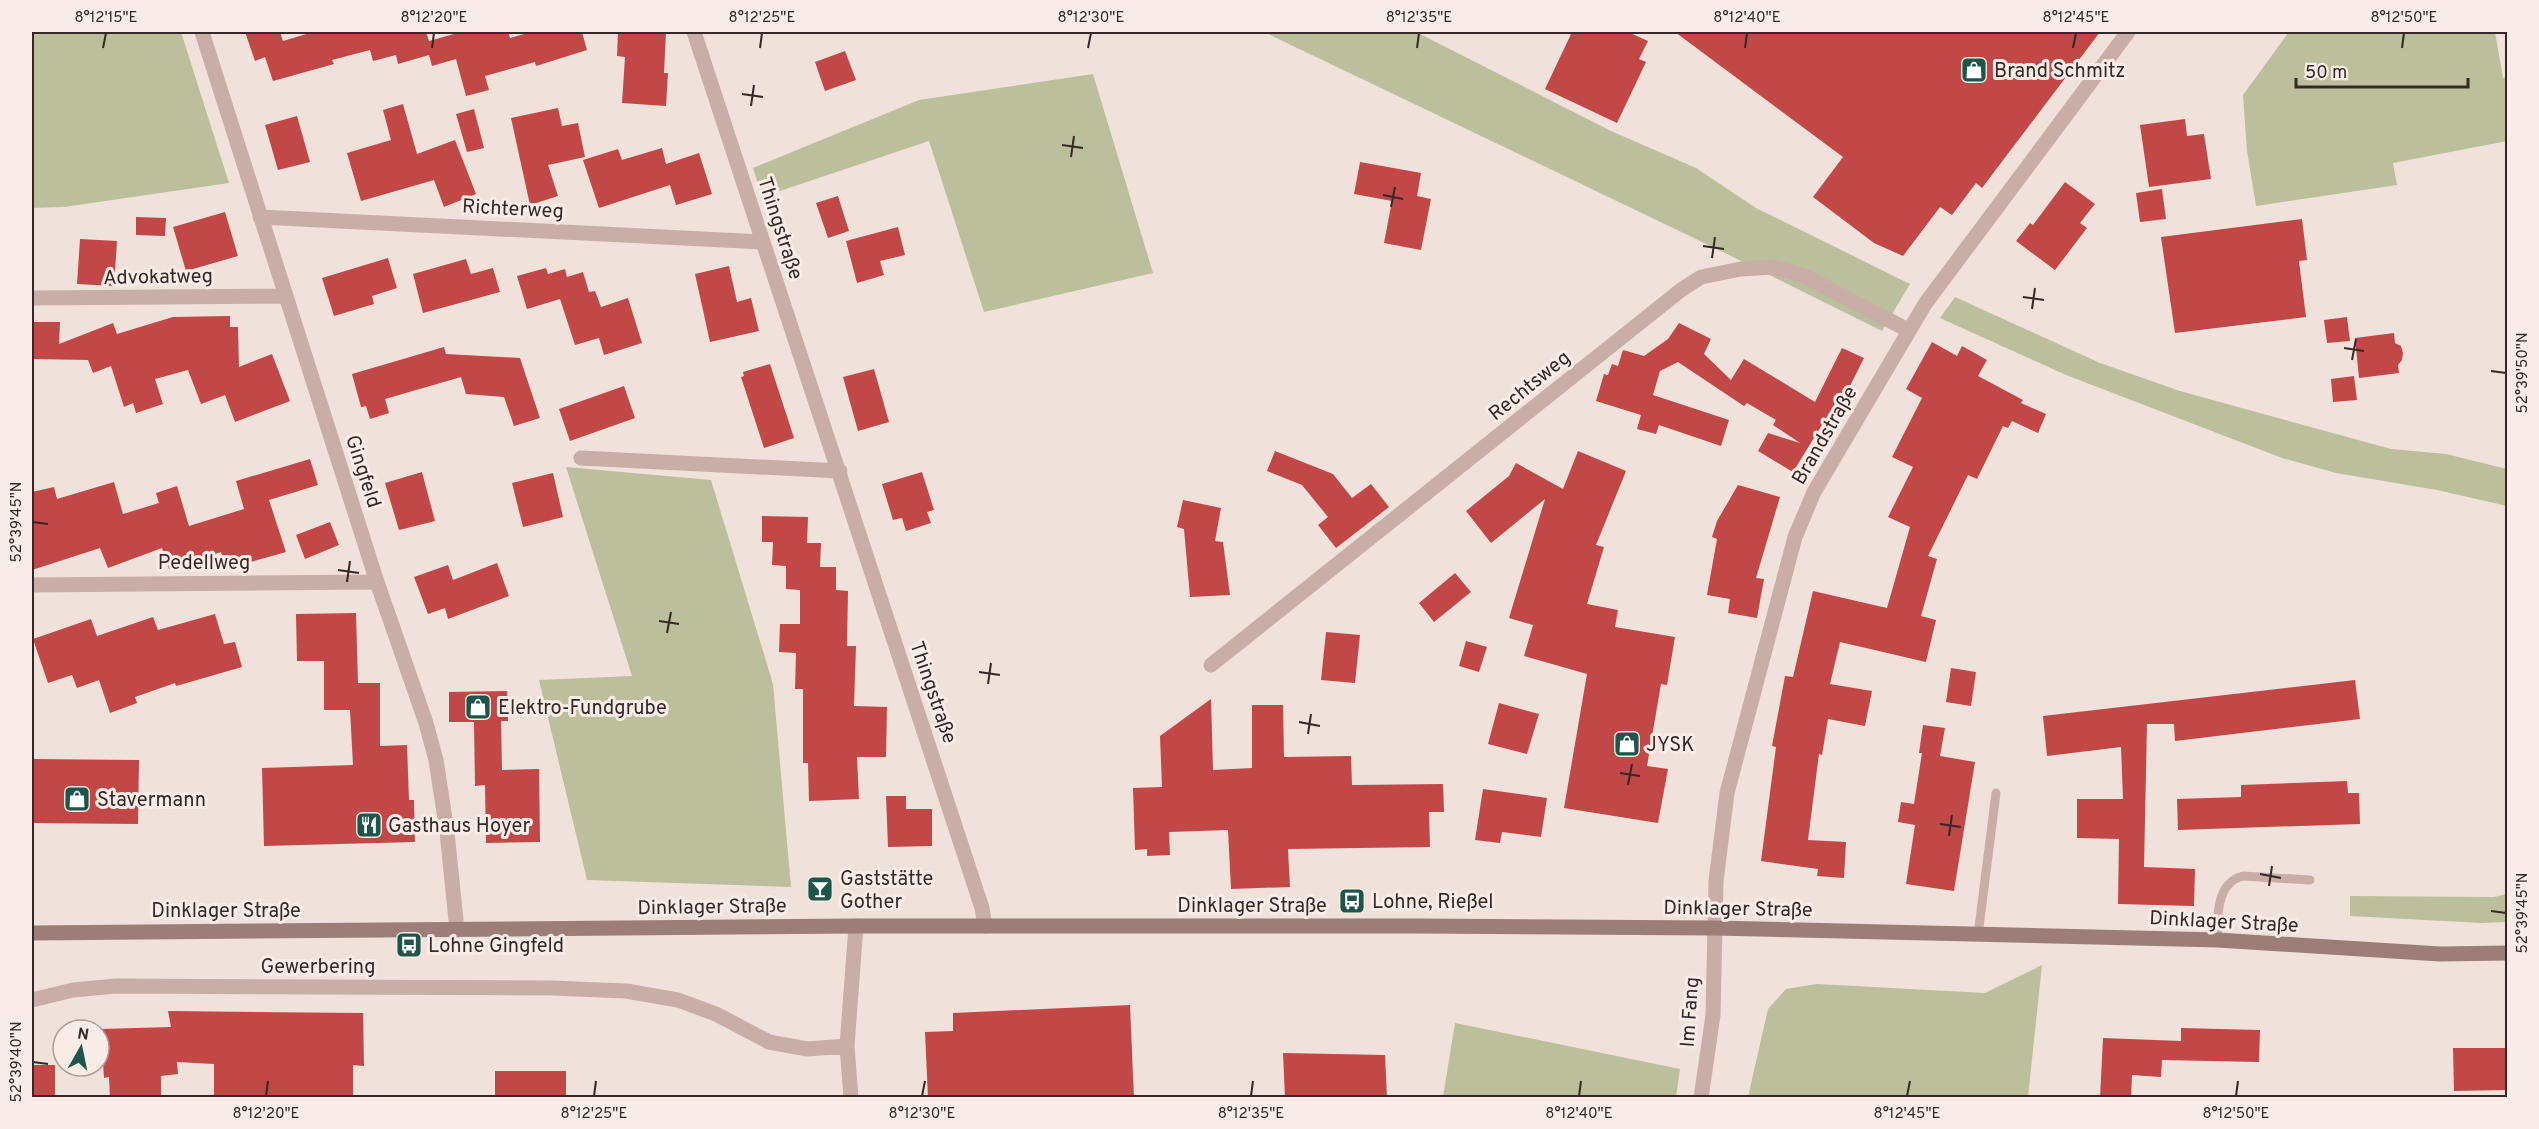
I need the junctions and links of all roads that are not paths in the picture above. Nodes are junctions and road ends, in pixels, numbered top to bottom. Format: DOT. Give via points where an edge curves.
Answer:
graph roads {
  1 [pos="202,32"];
  2 [pos="694,32"];
  3 [pos="2128,32"];
  4 [pos="260,217"];
  5 [pos="763,242"];
  6 [pos="286,296"];
  7 [pos="32,298"];
  8 [pos="1908,330"];
  9 [pos="581,458"];
  10 [pos="840,471"];
  11 [pos="377,582"];
  12 [pos="32,585"];
  13 [pos="1211,665"];
  14 [pos="1996,793"];
  15 [pos="2310,880"];
  16 [pos="856,926"];
  17 [pos="986,926"];
  18 [pos="1714,928"];
  19 [pos="457,930"];
  20 [pos="32,933"];
  21 [pos="1978,935"];
  22 [pos="2218,940"];
  23 [pos="2508,953"];
  24 [pos="32,1000"];
  25 [pos="847,1047"];
  26 [pos="851,1098"];
  27 [pos="1701,1098"];
  1 -- 4 [label="street, Gingfeld"];
  2 -- 5 [label="street, Thingstraße"];
  3 -- 8 [label="street, Brandstraße" via="1943,276"];
  4 -- 5 [label="street, Richterweg"];
  4 -- 6 [label="street, Gingfeld"];
  5 -- 10 [label="street, Thingstraße"];
  6 -- 7 [label="street, Advokatweg"];
  6 -- 11 [label="street, Gingfeld"];
  8 -- 13 [label="street, Rechtsweg" via="1804,276 1773,267 1701,277"];
  8 -- 18 [label="street, Brandstraße" via="1814,492 1796,537 1727,793"];
  9 -- 10 [label="street"];
  10 -- 17 [label="street, Thingstraße"];
  11 -- 12 [label="street, Pedellweg"];
  11 -- 19 [label="street, Gingfeld" via="436,760"];
  14 -- 21 [label="lane"];
  15 -- 22 [label="lane" via="2233,878 2221,899"];
  16 -- 17 [label="main road, Dinklager Straße"];
  16 -- 19 [label="main road, Dinklager Straße"];
  16 -- 25 [label="street"];
  17 -- 18 [label="main road, Dinklager Straße"];
  18 -- 21 [label="main road, Dinklager Straße"];
  18 -- 27 [label="street, Im Fang" via="1713,1015"];
  19 -- 20 [label="main road, Dinklager Straße"];
  21 -- 22 [label="main road, Dinklager Straße"];
  22 -- 23 [label="main road, Dinklager Straße" via="2440,954"];
  24 -- 25 [label="street, Gewerbering" via="73,990 116,986 627,990 678,1000 716,1014 770,1042 807,1049"];
  25 -- 26 [label="street"];
}
